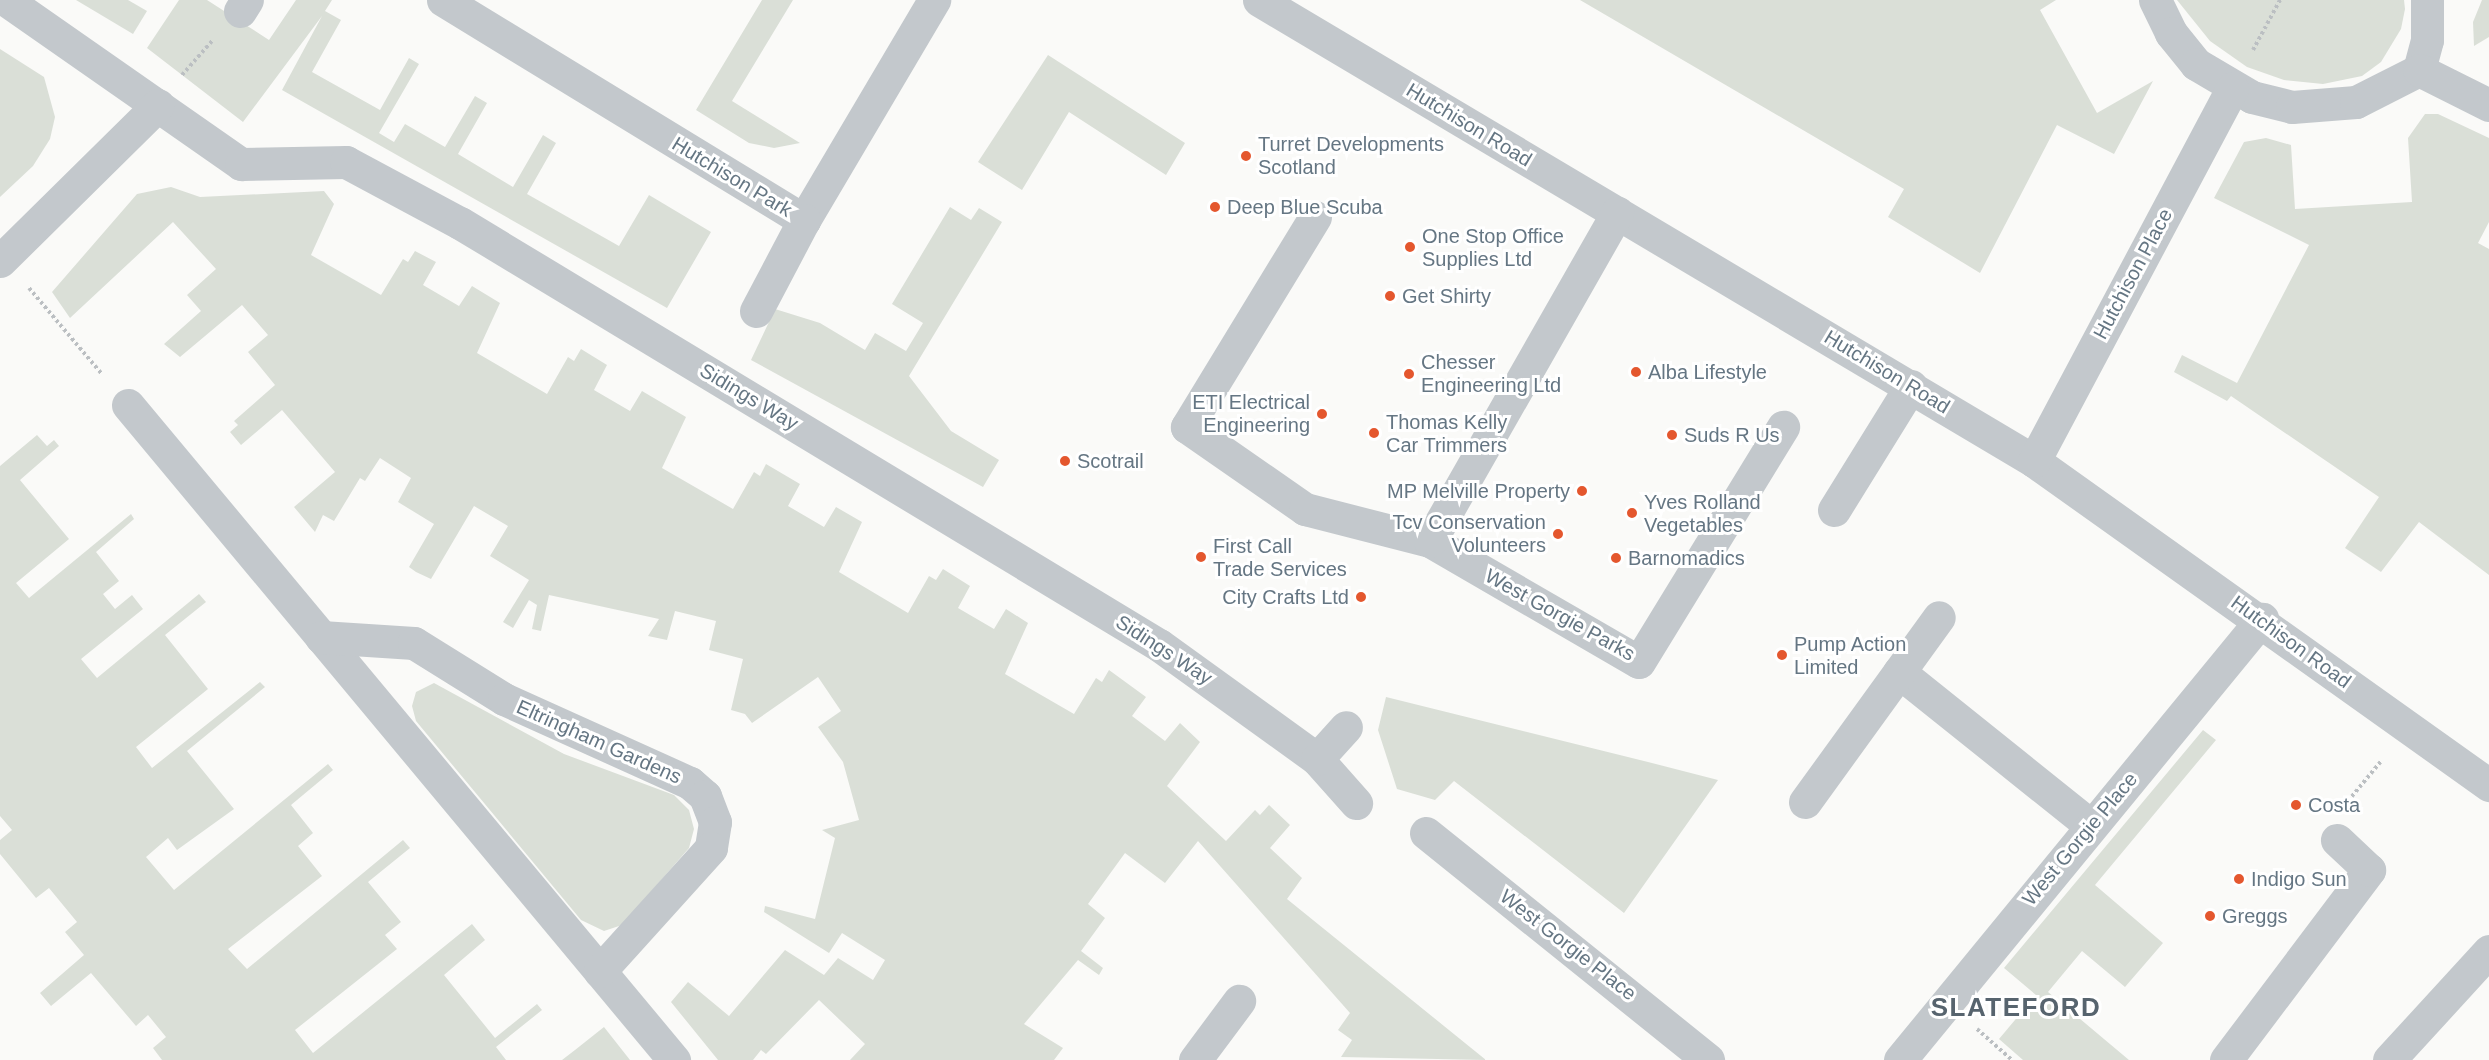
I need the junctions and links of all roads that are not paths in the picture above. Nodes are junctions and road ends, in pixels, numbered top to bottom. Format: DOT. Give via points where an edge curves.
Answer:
graph roads {
  1 [pos="6,0"];
  2 [pos="443,0"];
  3 [pos="934,0"];
  4 [pos="1259,0"];
  5 [pos="2155,0"];
  6 [pos="2427,0"];
  7 [pos="2419,70"];
  8 [pos="2232,88"];
  9 [pos="158,105"];
  10 [pos="2489,105"];
  11 [pos="1617,213"];
  12 [pos="1315,217"];
  13 [pos="804,220"];
  14 [pos="2,260"];
  15 [pos="756,311"];
  16 [pos="1911,386"];
  17 [pos="128,405"];
  18 [pos="1783,428"];
  19 [pos="2034,461"];
  20 [pos="1834,510"];
  21 [pos="1430,541"];
  22 [pos="1939,617"];
  23 [pos="2262,620"];
  24 [pos="321,637"];
  25 [pos="1899,672"];
  26 [pos="1346,727"];
  27 [pos="1317,759"];
  28 [pos="2489,785"];
  29 [pos="1805,802"];
  30 [pos="1356,803"];
  31 [pos="2090,825"];
  32 [pos="1426,832"];
  33 [pos="2337,840"];
  34 [pos="2489,951"];
  35 [pos="600,971"];
  36 [pos="1239,1001"];
  37 [pos="674,1060"];
  38 [pos="1195,1060"];
  39 [pos="1708,1060"];
  40 [pos="1900,1060"];
  41 [pos="2226,1060"];
  42 [pos="2389,1060"];
  1 -- 9 [label="street, Sidings Way"];
  2 -- 13 [label="street, Hutchison Park"];
  3 -- 13 [label="street, Hutchison Park"];
  4 -- 11 [label="street, Hutchison Road"];
  5 -- 8 [label="street" via="2171,33 2196,64"];
  6 -- 7 [label="street" via="2427,40"];
  7 -- 8 [label="street" via="2376,95 2331,107 2273,103"];
  7 -- 10 [label="street"];
  8 -- 19 [label="street, Hutchison Place"];
  9 -- 14 [label="street"];
  9 -- 27 [label="street, Sidings Way" via="241,164 346,162 460,223 1159,645"];
  11 -- 16 [label="street, Hutchison Road"];
  11 -- 21 [label="street"];
  12 -- 21 [label="street, West Gorgie Parks" via="1187,427 1305,509"];
  13 -- 15 [label="street"];
  16 -- 19 [label="street, Hutchison Road"];
  16 -- 20 [label="street"];
  17 -- 24 [label="street"];
  18 -- 21 [label="street, West Gorgie Parks" via="1639,662"];
  19 -- 23 [label="street, Hutchison Road"];
  22 -- 25 [label="street"];
  23 -- 28 [label="street, Hutchison Road"];
  23 -- 31 [label="street, West Gorgie Place"];
  24 -- 35 [label="street"];
  24 -- 35 [label="street, Eltringham Gardens" via="414,643 504,699 690,783 705,796 715,822 708,855"];
  25 -- 29 [label="street"];
  25 -- 31 [label="street"];
  26 -- 27 [label="street"];
  27 -- 30 [label="street, Sidings Way"];
  31 -- 40 [label="street, West Gorgie Place"];
  32 -- 39 [label="street, West Gorgie Place"];
  33 -- 41 [label="street" via="2369,870"];
  34 -- 42 [label="street"];
  35 -- 37 [label="street"];
  36 -- 38 [label="street"];
}
